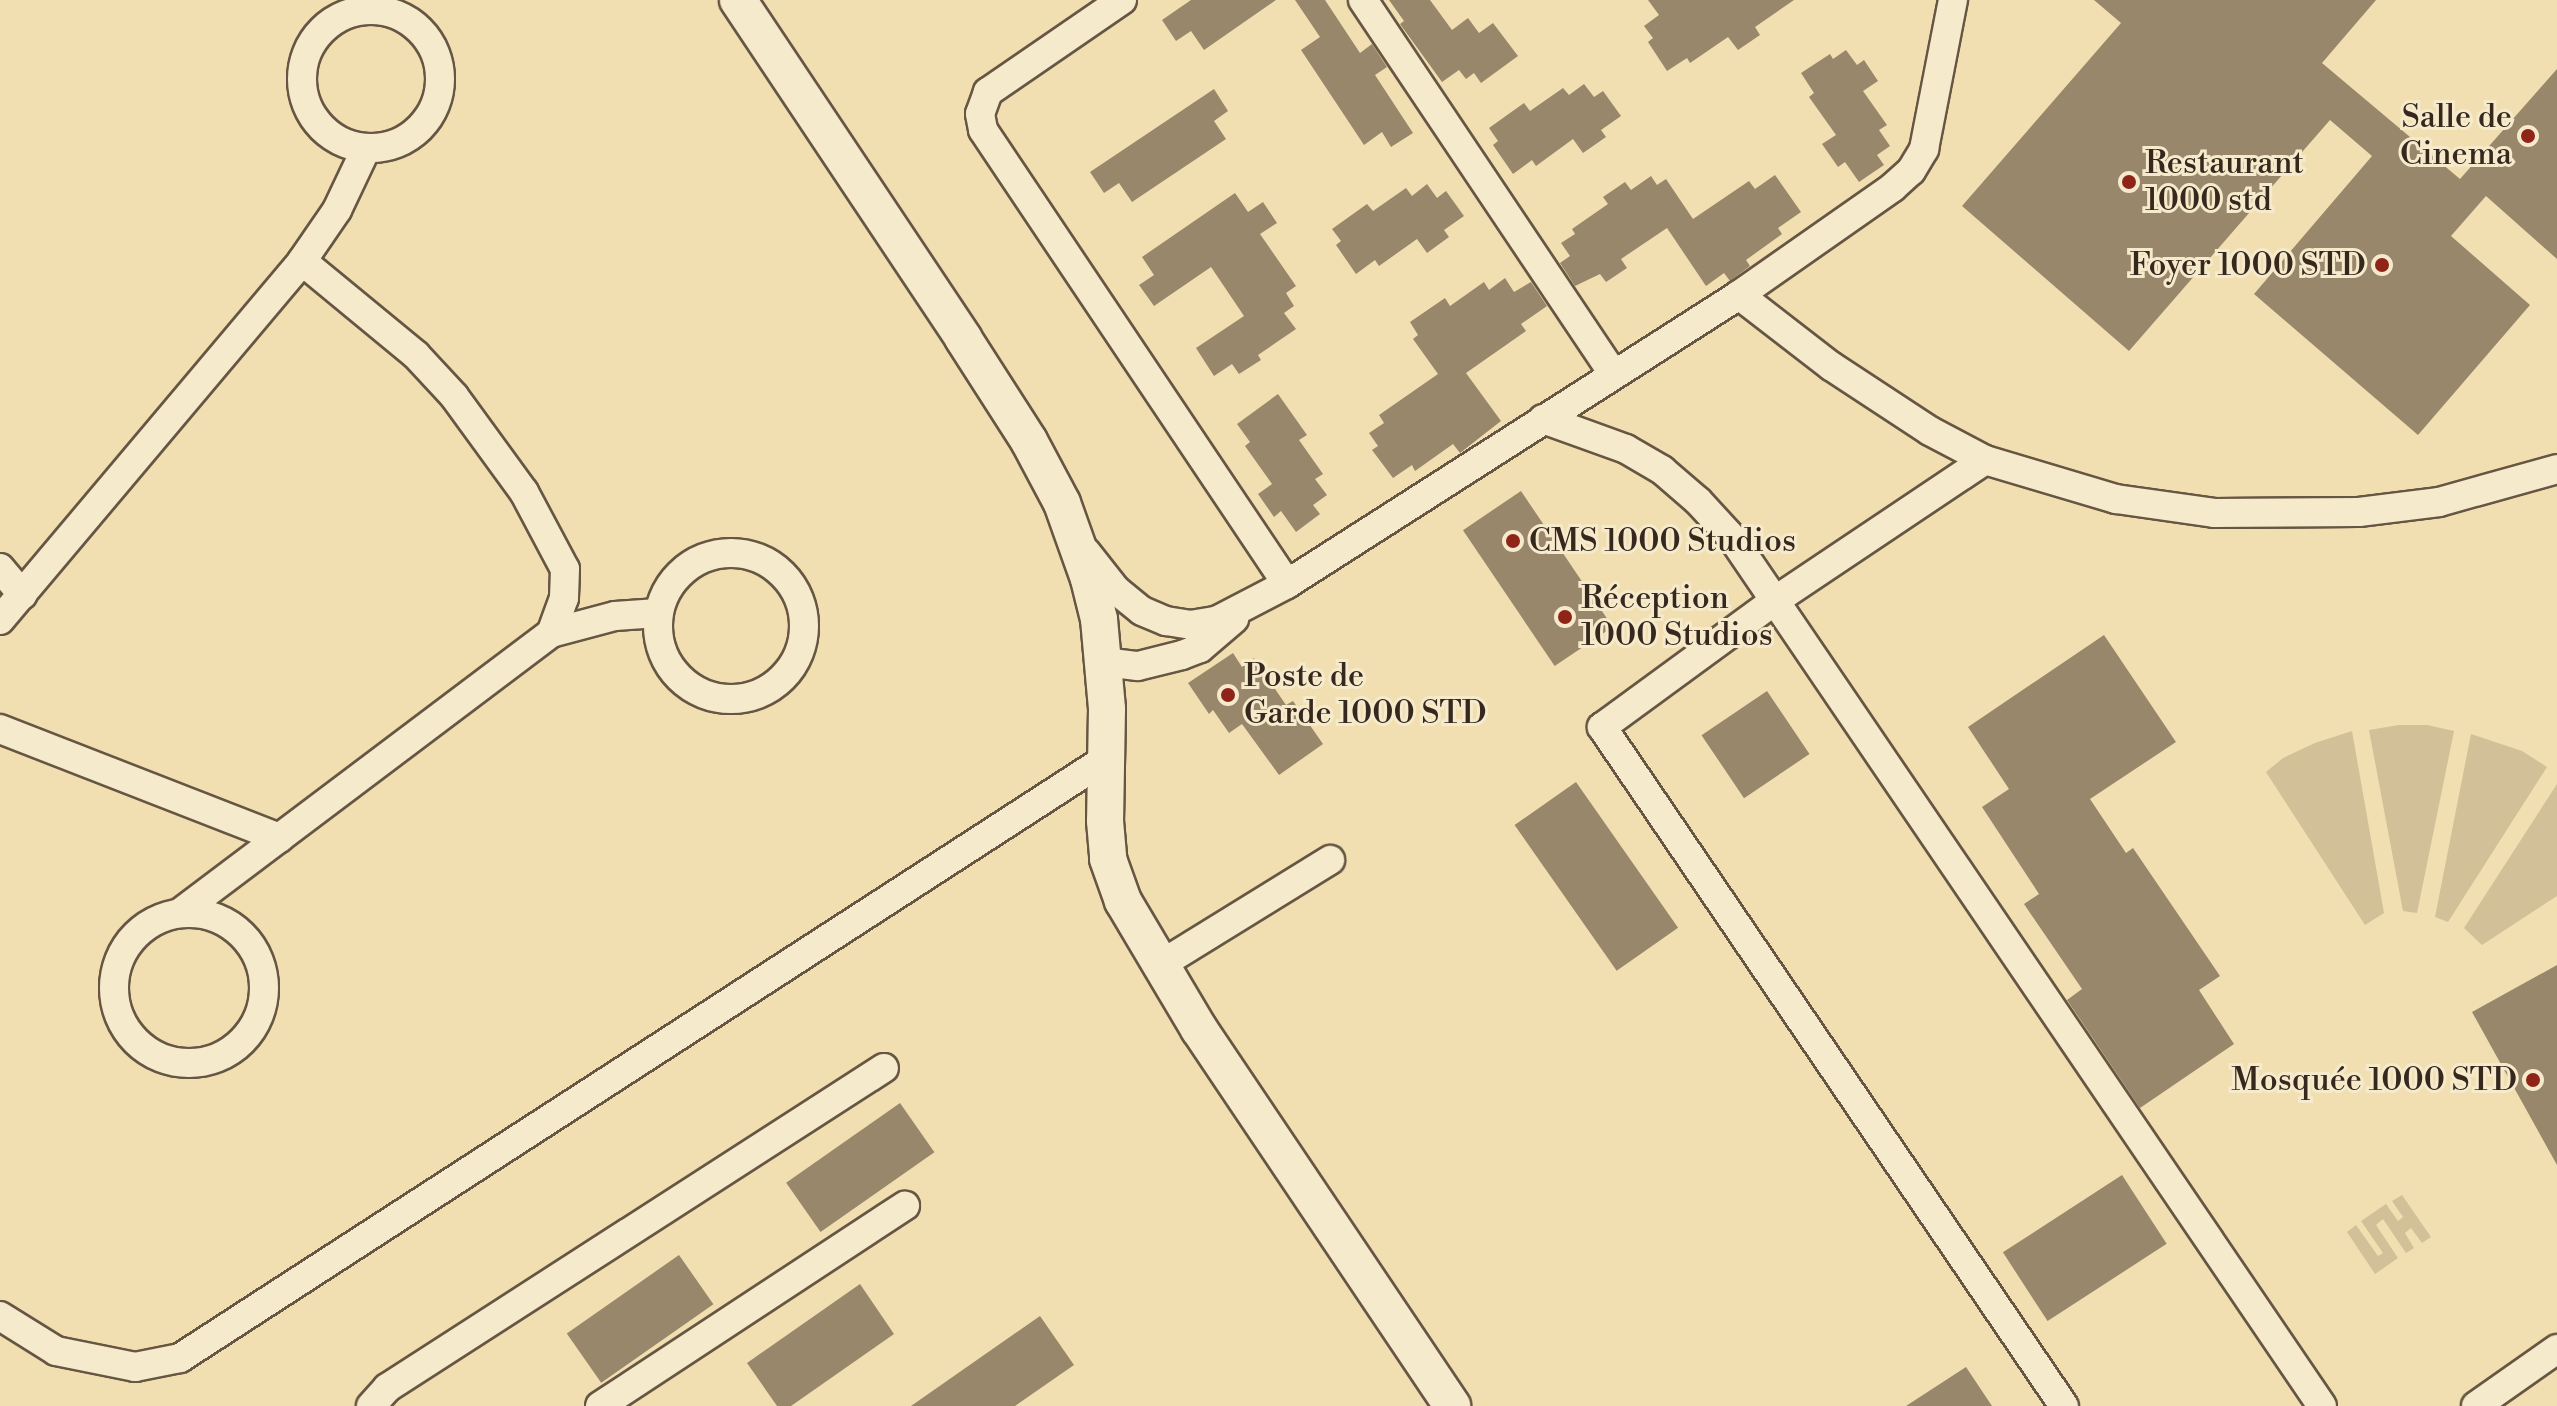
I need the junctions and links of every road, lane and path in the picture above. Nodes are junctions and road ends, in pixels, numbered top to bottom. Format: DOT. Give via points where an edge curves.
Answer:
graph roads {
  1 [pos="738,0"];
  2 [pos="1122,0"];
  3 [pos="1363,0"];
  4 [pos="1953,0"];
  5 [pos="366,149"];
  6 [pos="302,261"];
  7 [pos="1739,295"];
  8 [pos="1613,374"];
  9 [pos="1543,419"];
  10 [pos="1985,460"];
  11 [pos="2557,469"];
  12 [pos="1076,538"];
  13 [pos="0,568"];
  14 [pos="1287,584"];
  15 [pos="23,595"];
  16 [pos="1773,602"];
  17 [pos="1243,610"];
  18 [pos="658,613"];
  19 [pos="0,620"];
  20 [pos="551,633"];
  21 [pos="1104,662"];
  22 [pos="0,729"];
  23 [pos="1104,760"];
  24 [pos="279,838"];
  25 [pos="1330,860"];
  26 [pos="181,912"];
  27 [pos="1160,965"];
  28 [pos="884,1068"];
  29 [pos="905,1206"];
  30 [pos="0,1316"];
  31 [pos="2557,1349"];
  32 [pos="371,1406"];
  33 [pos="600,1406"];
  34 [pos="1452,1406"];
  35 [pos="2064,1406"];
  36 [pos="2322,1406"];
  37 [pos="2476,1406"];
  1 -- 12 [label="street" via="1029,441"];
  2 -- 14 [label="street" via="988,92 981,105 983,130"];
  3 -- 8 [label="street"];
  4 -- 7 [label="street" via="1924,149 1911,171"];
  5 -- 5 [label="street" via="388,148 425,125 441,84 439,62 415,25 372,9 328,24 303,63 302,88 309,111 342,143"];
  5 -- 6 [label="street" via="337,210"];
  6 -- 15 [label="street"];
  6 -- 20 [label="street" via="416,355 454,396 524,492 565,569 564,598"];
  7 -- 8 [label="street"];
  7 -- 10 [label="street" via="1843,374"];
  8 -- 9 [label="street"];
  9 -- 14 [label="street"];
  9 -- 16 [label="street" via="1626,449 1662,470 1733,539"];
  10 -- 11 [label="street" via="2116,499 2263,515 2401,508 2482,493"];
  10 -- 16 [label="street"];
  12 -- 17 [label="street" via="1116,590 1142,611 1190,625"];
  12 -- 21 [label="street" via="1099,619"];
  13 -- 15 [label="street"];
  14 -- 17 [label="street"];
  15 -- 19 [label="street"];
  16 -- 35 [label="street" via="1602,727"];
  16 -- 36 [label="street"];
  17 -- 21 [label="street" via="1216,636 1182,655 1138,666"];
  18 -- 18 [label="street" via="657,636 677,678 718,699 741,700 782,680 803,640 803,613 795,590 778,570 743,554 705,556 683,569 667,589"];
  18 -- 20 [label="street" via="615,616"];
  20 -- 24 [label="street"];
  21 -- 23 [label="street"];
  22 -- 24 [label="street"];
  23 -- 27 [label="street" via="1108,859 1123,901"];
  23 -- 30 [label="street" via="180,1358 135,1367 56,1351"];
  24 -- 26 [label="street"];
  25 -- 27 [label="street"];
  26 -- 26 [label="street" via="138,932 123,950 114,995 133,1038 152,1053 198,1063 223,1055 244,1040 258,1018 264,993 261,966 250,943 231,925 207,914"];
  27 -- 34 [label="street"];
  28 -- 32 [label="street" via="387,1388"];
  29 -- 33 [label="street"];
  31 -- 37 [label="street"];
}
